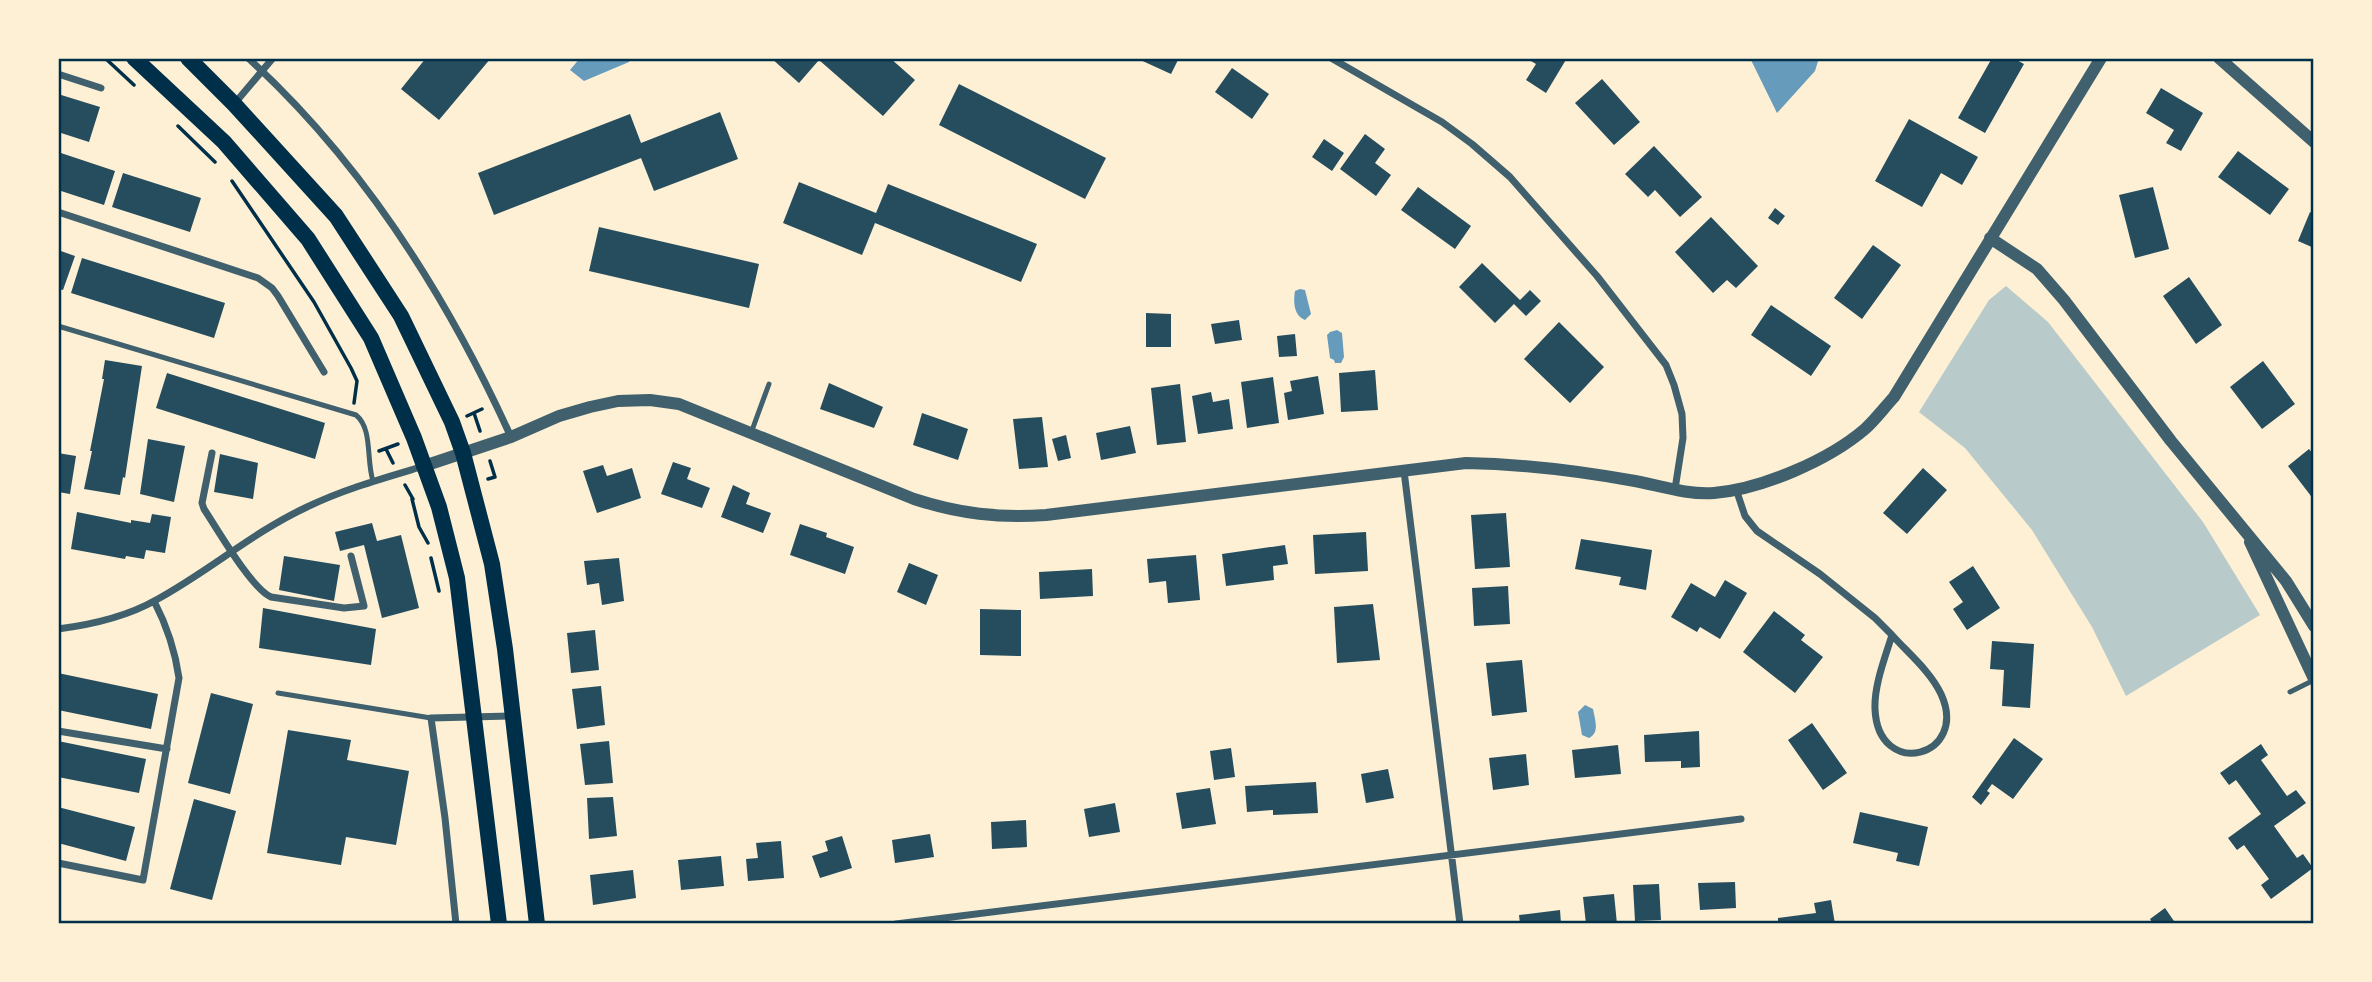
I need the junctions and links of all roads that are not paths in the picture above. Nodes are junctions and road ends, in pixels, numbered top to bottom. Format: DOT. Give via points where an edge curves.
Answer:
graph roads {
  1 [pos="134,58"];
  2 [pos="188,58"];
  3 [pos="248,58"];
  4 [pos="273,58"];
  5 [pos="1331,58"];
  6 [pos="2101,58"];
  7 [pos="2220,58"];
  8 [pos="262,70"];
  9 [pos="58,74"];
  10 [pos="102,88"];
  11 [pos="234,104"];
  12 [pos="2314,142"];
  13 [pos="58,212"];
  14 [pos="1990,238"];
  15 [pos="58,326"];
  16 [pos="324,372"];
  17 [pos="769,384"];
  18 [pos="751,433"];
  19 [pos="511,437"];
  20 [pos="212,453"];
  21 [pos="463,453"];
  22 [pos="424,466"];
  23 [pos="1404,471"];
  24 [pos="373,481"];
  25 [pos="1675,489"];
  26 [pos="1735,489"];
  27 [pos="2246,532"];
  28 [pos="233,552"];
  29 [pos="351,556"];
  30 [pos="154,601"];
  31 [pos="2314,626"];
  32 [pos="58,629"];
  33 [pos="1892,635"];
  34 [pos="2314,679"];
  35 [pos="2290,692"];
  36 [pos="278,693"];
  37 [pos="513,716"];
  38 [pos="475,717"];
  39 [pos="431,718"];
  40 [pos="58,731"];
  41 [pos="167,749"];
  42 [pos="1741,819"];
  43 [pos="1452,855"];
  44 [pos="58,863"];
  45 [pos="456,924"];
  46 [pos="499,924"];
  47 [pos="537,924"];
  48 [pos="897,924"];
  49 [pos="1460,924"];
  1 -- 22 [label="main road" via="224,142 308,239 371,338"];
  2 -- 11 [label="main road"];
  3 -- 8 [label="street"];
  4 -- 8 [label="street"];
  5 -- 25 [label="street" via="1472,144 1510,177 1597,276 1666,365 1674,385 1683,438"];
  6 -- 14 [label="street"];
  7 -- 12 [label="street"];
  8 -- 11 [label="street"];
  8 -- 19 [label="street" via="344,158 384,211 465,345"];
  9 -- 10 [label="street"];
  11 -- 21 [label="main road" via="336,216 376,274 401,316"];
  13 -- 16 [label="street" via="258,278 278,296"];
  14 -- 26 [label="street" via="1894,397 1866,428 1818,461"];
  14 -- 27 [label="street" via="2037,269 2064,300"];
  15 -- 24 [label="lane" via="351,413 360,418 368,439"];
  17 -- 18 [label="lane"];
  18 -- 19 [label="street" via="679,404 650,400 590,407"];
  18 -- 23 [label="street" via="914,499 984,516 1046,516"];
  19 -- 21 [label="street"];
  20 -- 28 [label="street" via="202,503"];
  21 -- 22 [label="street"];
  21 -- 37 [label="main road" via="492,564"];
  22 -- 24 [label="street"];
  22 -- 38 [label="main road" via="457,578"];
  23 -- 25 [label="street" via="1505,463"];
  23 -- 43 [label="street"];
  24 -- 28 [label="street" via="306,507"];
  25 -- 26 [label="street" via="1700,493"];
  26 -- 33 [label="street" via="1745,516 1757,531 1821,574"];
  27 -- 31 [label="street" via="2286,581"];
  27 -- 34 [label="street"];
  28 -- 29 [label="street" via="264,594 344,608 363,606"];
  28 -- 30 [label="street"];
  30 -- 32 [label="street"];
  30 -- 41 [label="street" via="167,627 179,678"];
  33 -- 33 [label="street" via="1941,694 1943,735 1923,753 1898,751 1877,725 1874,707"];
  34 -- 35 [label="lane"];
  36 -- 39 [label="lane"];
  37 -- 38 [label="street"];
  37 -- 47 [label="main road"];
  38 -- 39 [label="street"];
  38 -- 46 [label="main road"];
  39 -- 45 [label="street"];
  40 -- 41 [label="street"];
  41 -- 44 [label="street" via="143,880"];
  42 -- 43 [label="street"];
  43 -- 48 [label="street"];
  43 -- 49 [label="street"];
}
